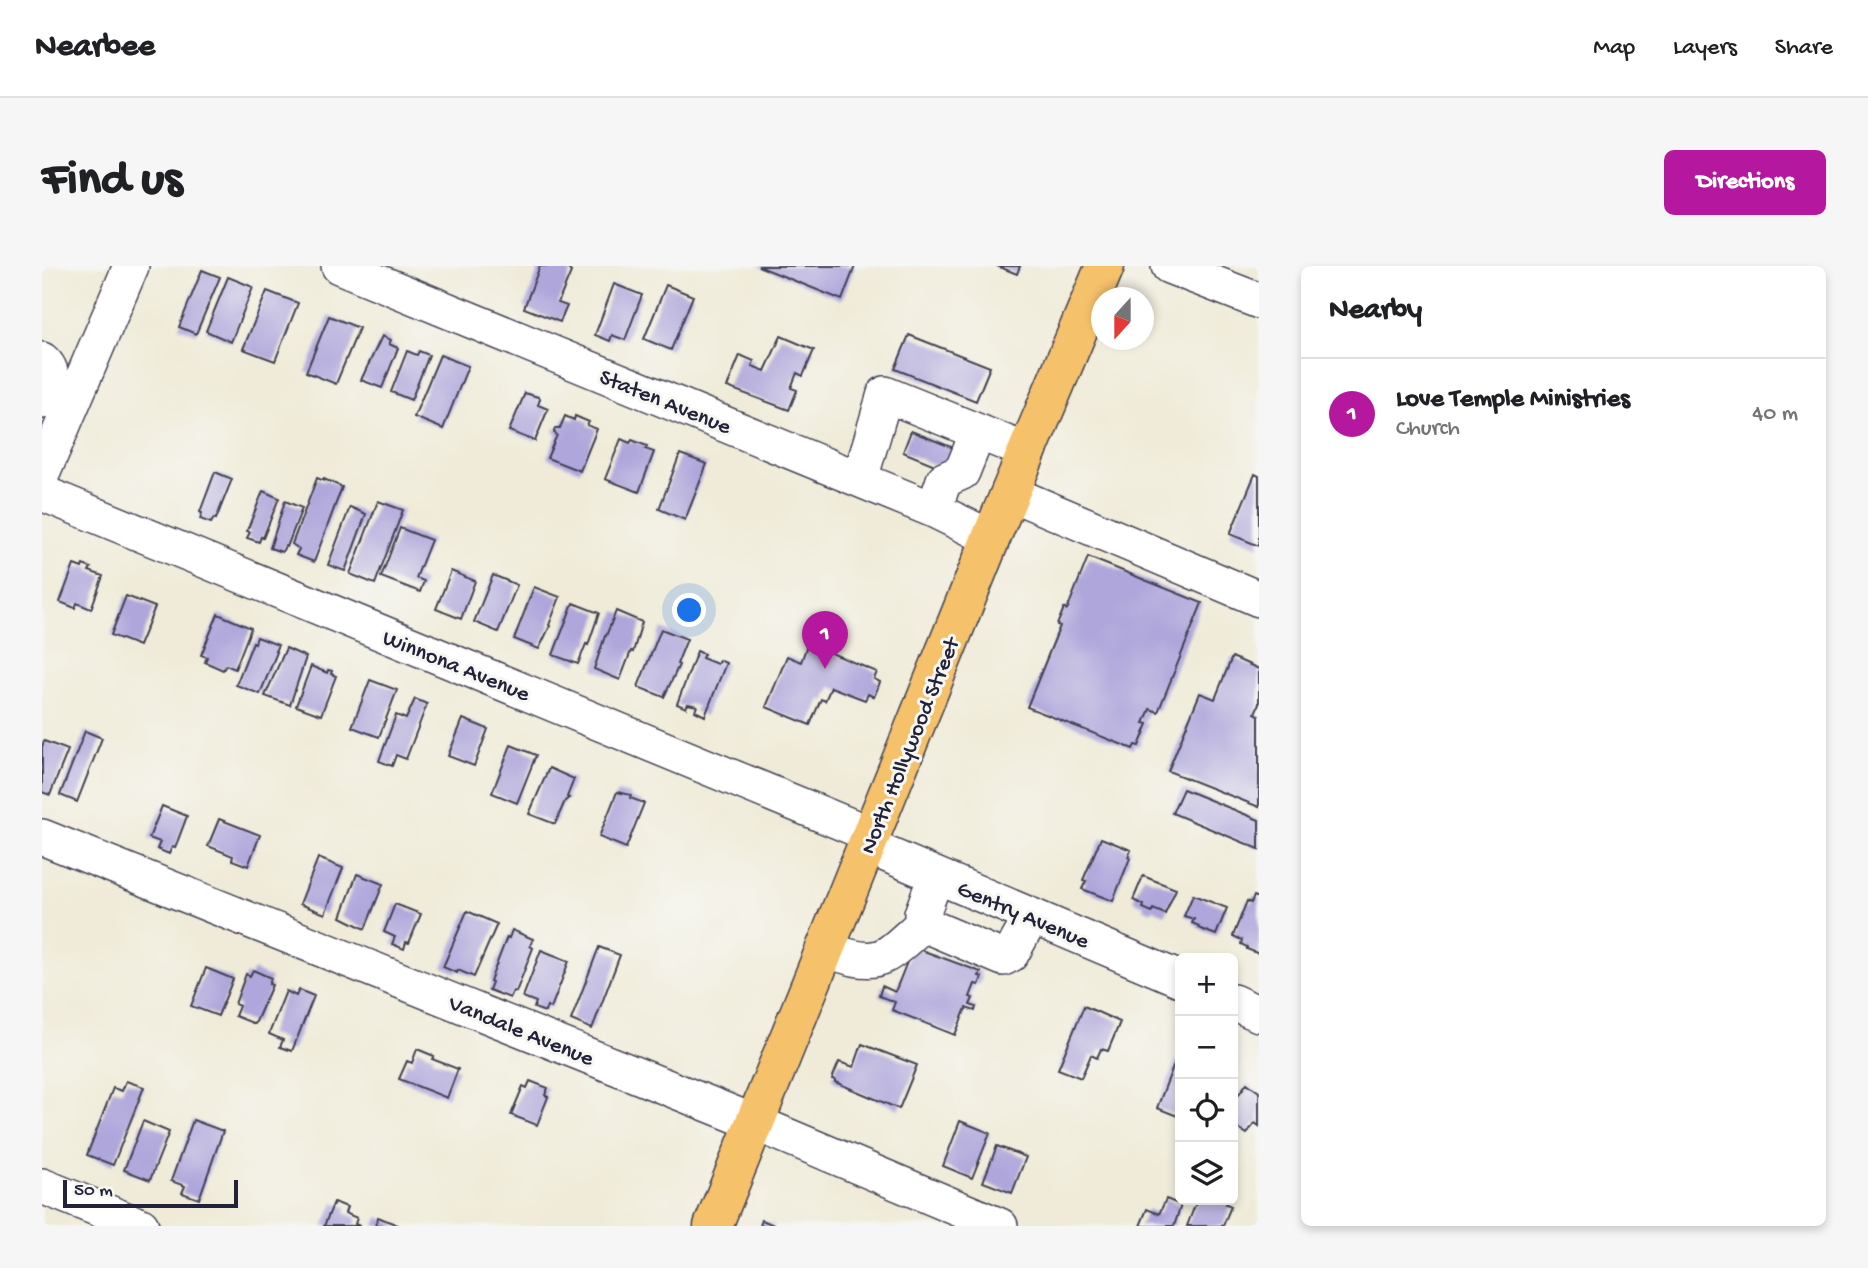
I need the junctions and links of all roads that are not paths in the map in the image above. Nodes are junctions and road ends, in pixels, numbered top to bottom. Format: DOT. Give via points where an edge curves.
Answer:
graph roads {
  1 [pos="131,266"];
  2 [pos="339,266"];
  3 [pos="1105,266"];
  4 [pos="1169,266"];
  5 [pos="1259,301"];
  6 [pos="42,360"];
  7 [pos="42,401"];
  8 [pos="978,432"];
  9 [pos="1028,452"];
  10 [pos="42,474"];
  11 [pos="860,479"];
  12 [pos="42,493"];
  13 [pos="1010,493"];
  14 [pos="934,509"];
  15 [pos="991,538"];
  16 [pos="1259,599"];
  17 [pos="42,837"];
  18 [pos="870,840"];
  19 [pos="936,876"];
  20 [pos="984,896"];
  21 [pos="1032,916"];
  22 [pos="925,922"];
  23 [pos="965,942"];
  24 [pos="825,949"];
  25 [pos="1175,977"];
  26 [pos="1238,1004"];
  27 [pos="1259,1014"];
  28 [pos="756,1124"];
  29 [pos="42,1186"];
  30 [pos="141,1226"];
  31 [pos="713,1226"];
  32 [pos="1000,1226"];
  1 -- 10 [label="street"];
  2 -- 11 [label="street, Staten Avenue"];
  3 -- 9 [label="main road, North Hollywood Street"];
  4 -- 5 [label="street"];
  6 -- 7 [label="street" via="52,378"];
  8 -- 9 [label="street"];
  8 -- 11 [label="street" via="885,394"];
  8 -- 14 [label="street" via="962,472 944,480"];
  9 -- 13 [label="main road, North Hollywood Street"];
  11 -- 14 [label="street, Staten Avenue"];
  12 -- 18 [label="street, Winnona Avenue"];
  13 -- 15 [label="main road, North Hollywood Street"];
  13 -- 16 [label="street"];
  14 -- 15 [label="street, Staten Avenue"];
  15 -- 18 [label="main road, North Hollywood Street"];
  17 -- 28 [label="street, Vandale Avenue"];
  18 -- 19 [label="street, Gentry Avenue"];
  18 -- 24 [label="main road, North Hollywood Street"];
  19 -- 20 [label="street, Gentry Avenue"];
  19 -- 22 [label="street" via="922,914"];
  20 -- 21 [label="street, Gentry Avenue"];
  20 -- 23 [label="street"];
  21 -- 23 [label="street" via="1003,958"];
  21 -- 25 [label="street, Gentry Avenue"];
  22 -- 23 [label="street"];
  22 -- 24 [label="street" via="882,958 869,961"];
  24 -- 28 [label="main road, North Hollywood Street"];
  26 -- 27 [label="street"];
  28 -- 31 [label="main road, North Hollywood Street"];
  28 -- 32 [label="street, Vandale Avenue"];
  29 -- 30 [label="street"];
}
